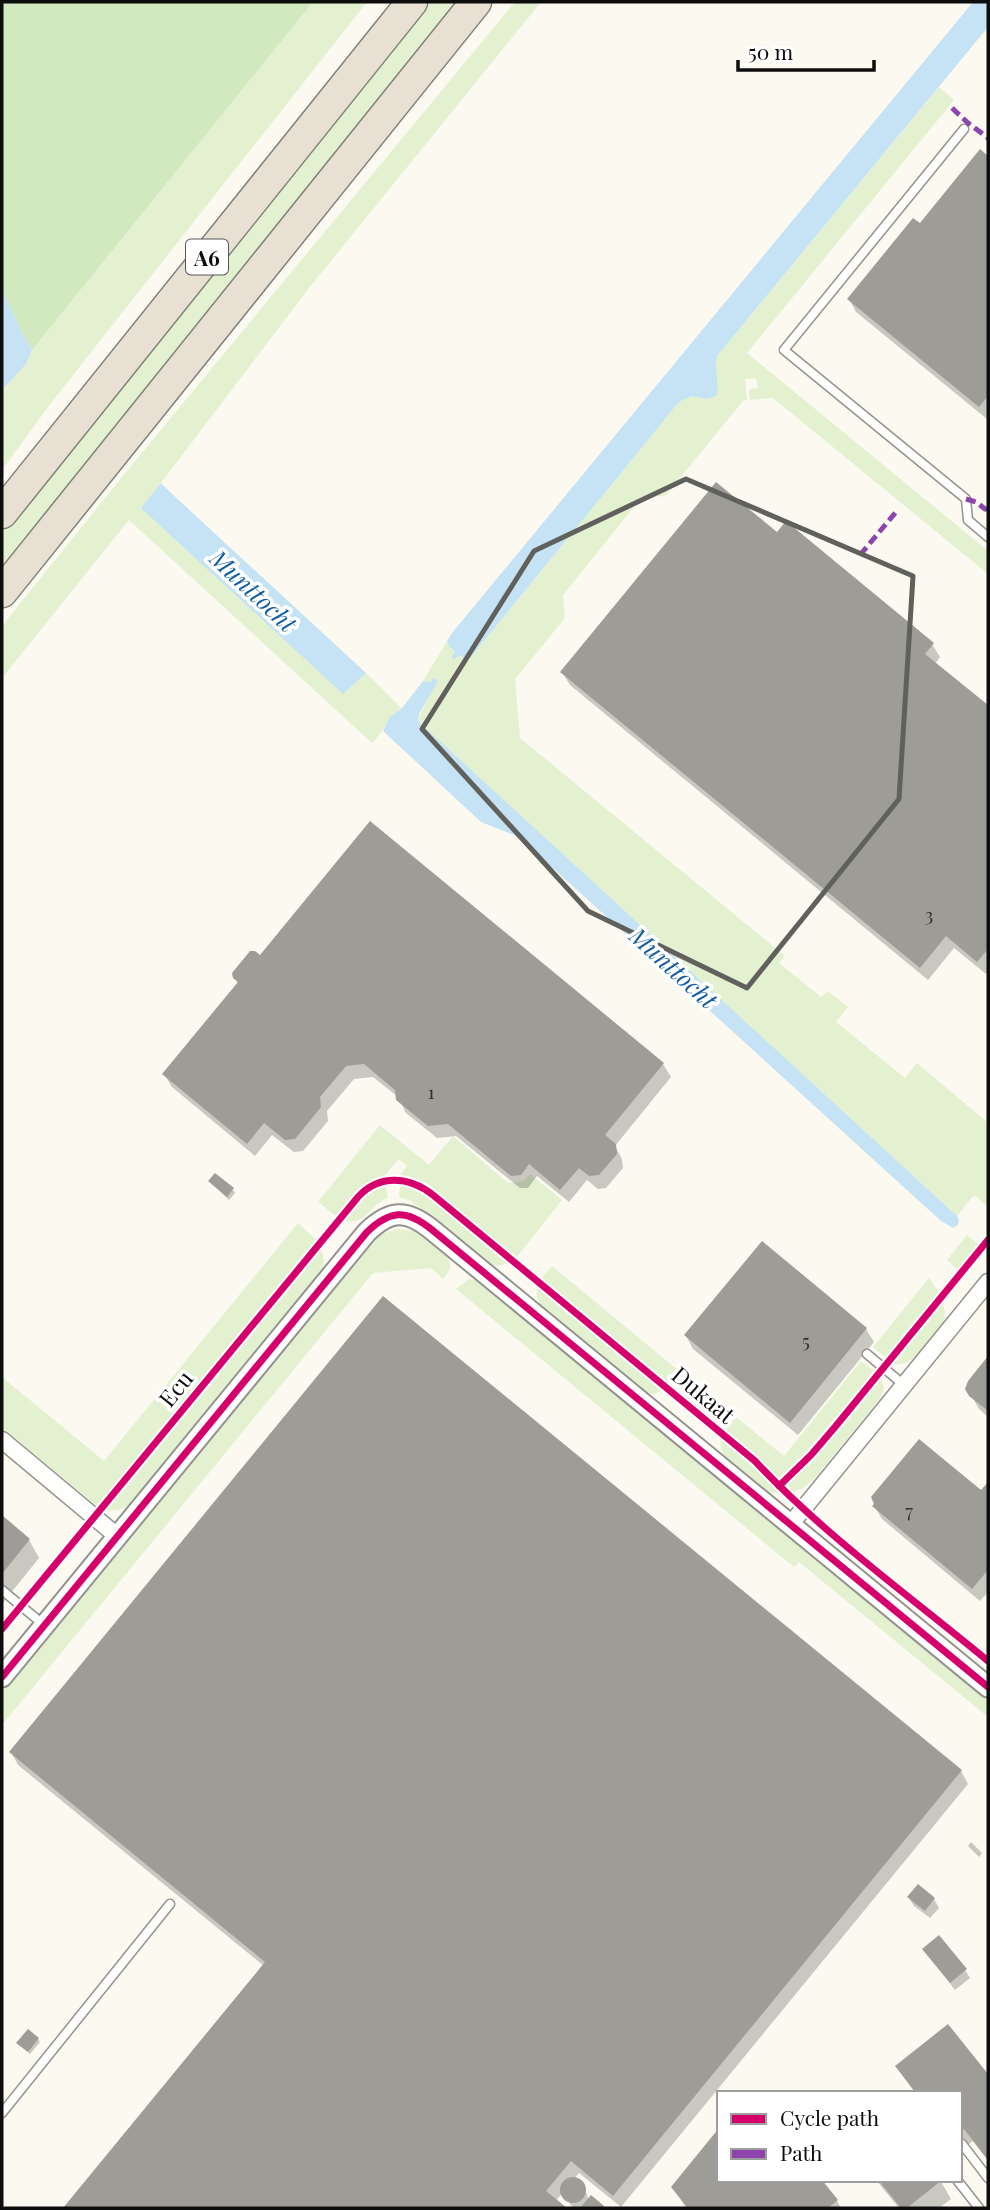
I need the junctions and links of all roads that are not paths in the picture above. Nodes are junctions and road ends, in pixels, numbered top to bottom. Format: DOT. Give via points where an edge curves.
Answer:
graph roads {
  1 [pos="412,2"];
  2 [pos="476,2"];
  3 [pos="964,130"];
  4 [pos="2,513"];
  5 [pos="988,537"];
  6 [pos="2,592"];
  7 [pos="988,1282"];
  8 [pos="867,1354"];
  9 [pos="904,1385"];
  10 [pos="2,1440"];
  11 [pos="790,1525"];
  12 [pos="117,1536"];
  13 [pos="2,1590"];
  14 [pos="44,1625"];
  15 [pos="2,1677"];
  16 [pos="988,1687"];
  17 [pos="170,1904"];
  18 [pos="2,2113"];
  19 [pos="962,2144"];
  20 [pos="988,2178"];
  21 [pos="959,2182"];
  22 [pos="979,2208"];
  1 -- 4 [label="highway, A6"];
  2 -- 6 [label="highway, A6"];
  3 -- 5 [label="lane" via="784,350 966,499 968,520"];
  7 -- 9 [label="street"];
  8 -- 9 [label="lane"];
  9 -- 11 [label="street"];
  10 -- 12 [label="street"];
  11 -- 12 [label="street, Dukaat" via="431,1229 410,1216 396,1214 367,1232"];
  11 -- 16 [label="street, Dukaat"];
  12 -- 14 [label="street"];
  13 -- 14 [label="lane"];
  14 -- 15 [label="street"];
  17 -- 18 [label="lane"];
  19 -- 20 [label="lane"];
  21 -- 22 [label="lane"];
}
